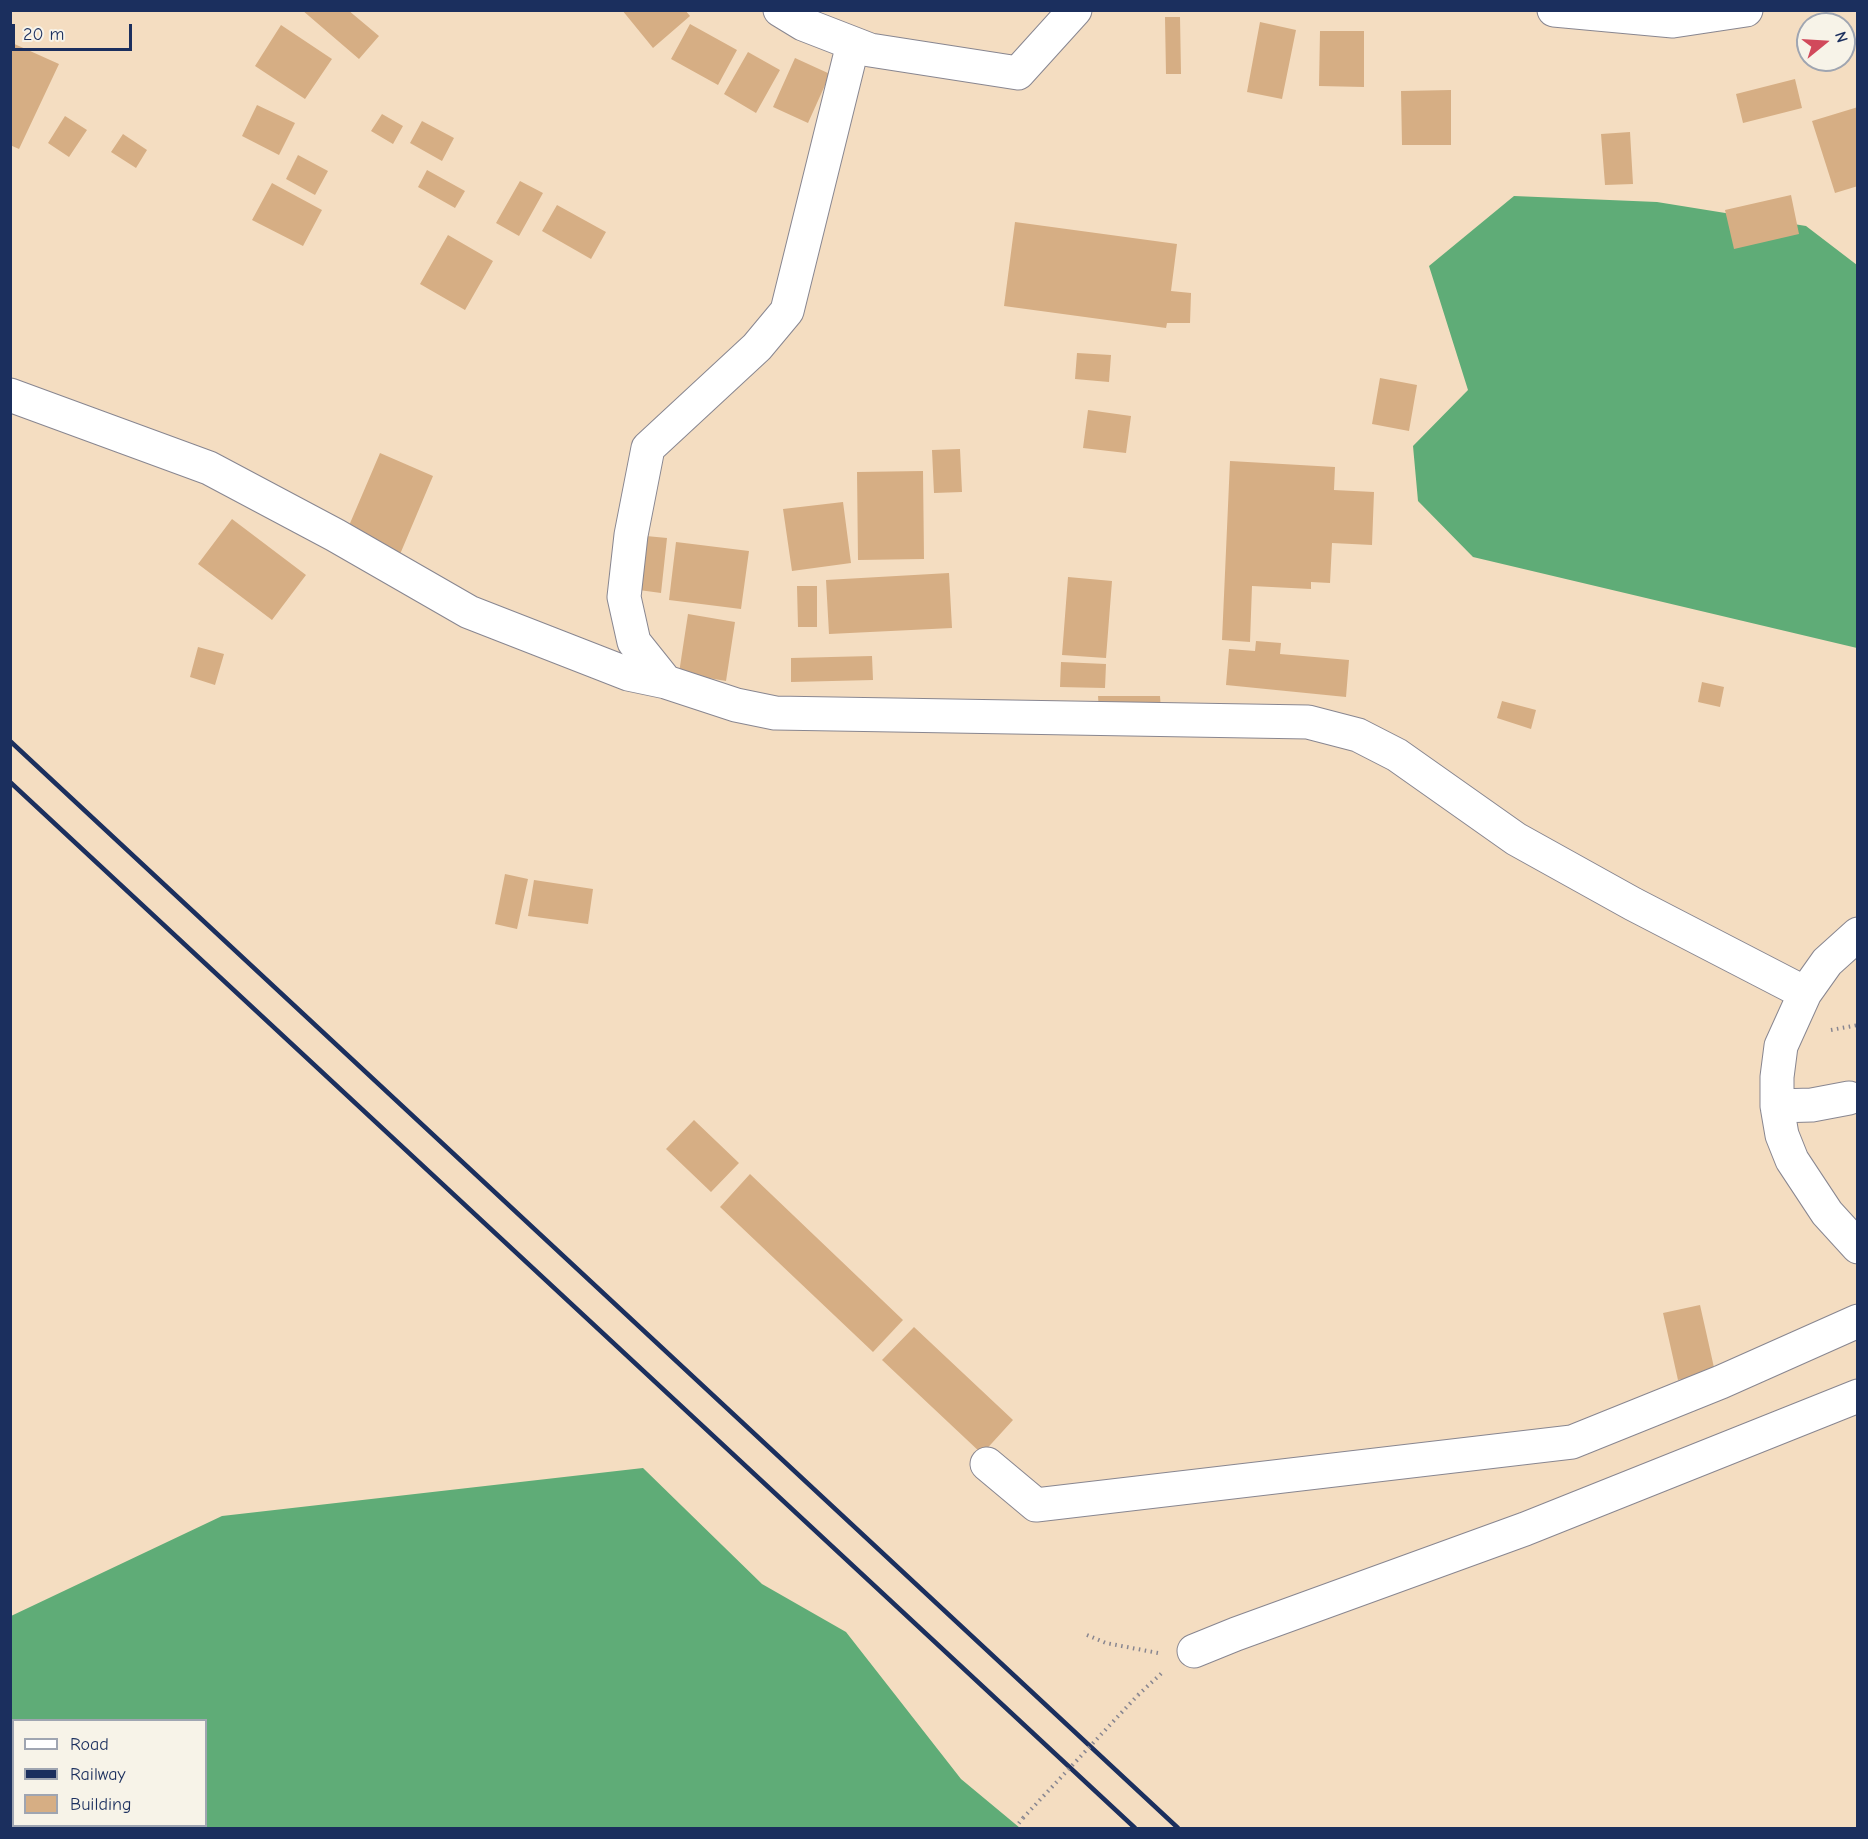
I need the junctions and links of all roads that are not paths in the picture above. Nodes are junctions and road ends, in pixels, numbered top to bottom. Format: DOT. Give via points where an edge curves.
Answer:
graph roads {
  1 [pos="780,10"];
  2 [pos="1075,10"];
  3 [pos="1554,10"];
  4 [pos="1746,10"];
  5 [pos="854,44"];
  6 [pos="10,395"];
  7 [pos="666,682"];
  8 [pos="1857,934"];
  9 [pos="1805,993"];
  10 [pos="1848,1098"];
  11 [pos="1777,1106"];
  12 [pos="1857,1246"];
  13 [pos="1857,1321"];
  14 [pos="1857,1396"];
  15 [pos="987,1464"];
  16 [pos="1181,1653"];
  1 -- 5 [label="street" via="802,24"];
  2 -- 5 [label="street" via="1018,73 870,50"];
  3 -- 4 [label="street" via="1673,21"];
  5 -- 7 [label="street" via="788,310 757,347 648,448 624,597 634,642"];
  6 -- 7 [label="street" via="209,468 469,612 628,674"];
  7 -- 9 [label="street" via="736,705 776,713 1308,722 1358,735 1397,755 1516,839"];
  8 -- 9 [label="street" via="1827,962"];
  9 -- 11 [label="street" via="1781,1046"];
  10 -- 11 [label="street"];
  11 -- 12 [label="street" via="1782,1136 1792,1160 1827,1213"];
  13 -- 15 [label="street" via="1721,1382 1572,1442 1036,1505"];
  14 -- 16 [label="street" via="1525,1529"];
}
